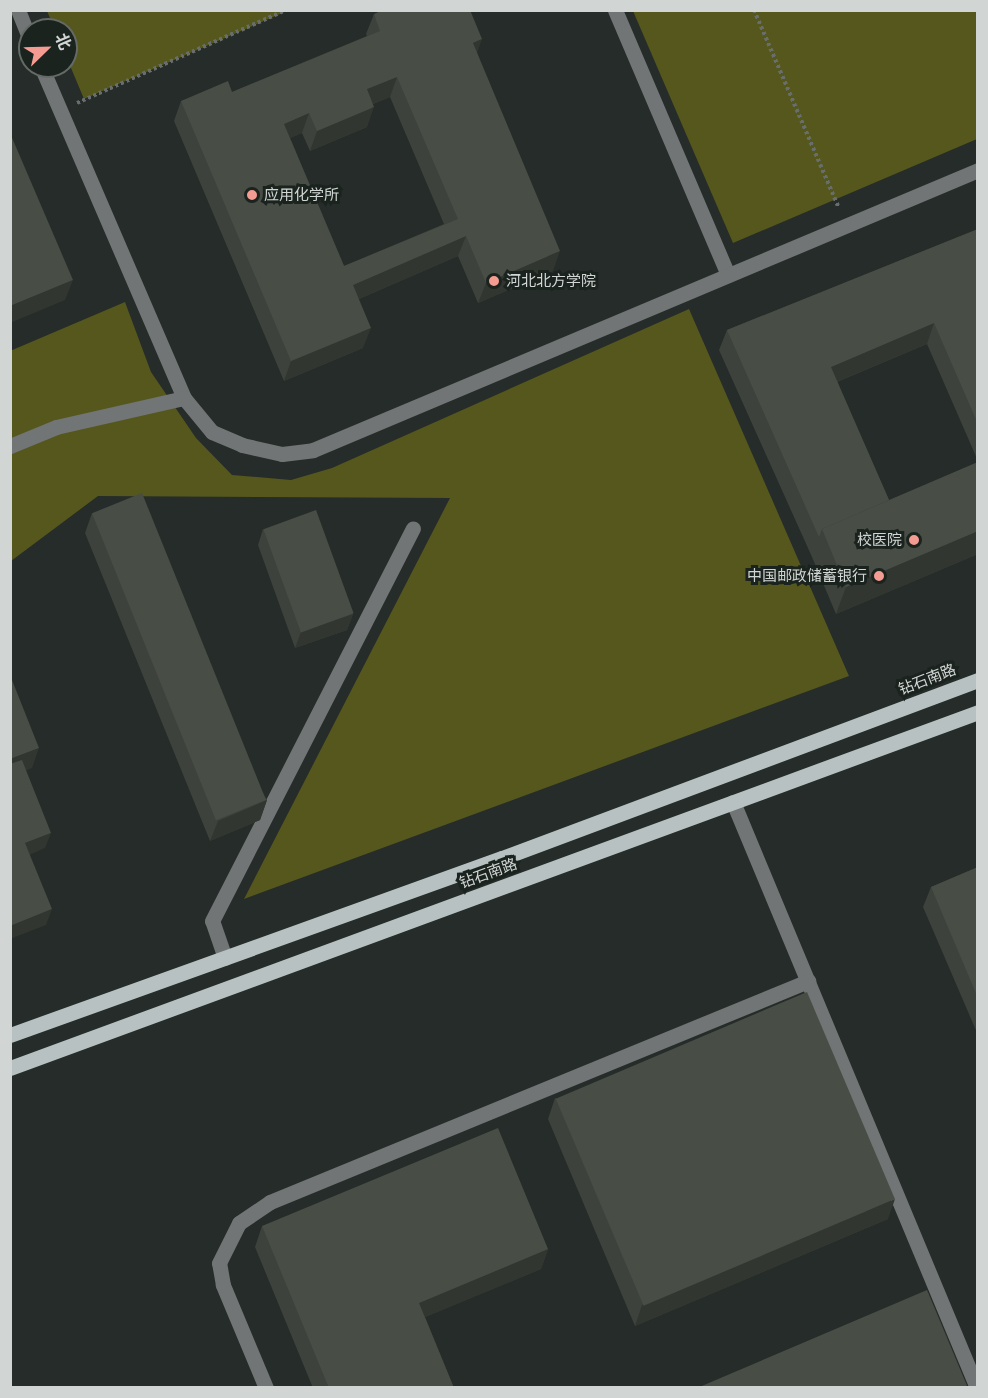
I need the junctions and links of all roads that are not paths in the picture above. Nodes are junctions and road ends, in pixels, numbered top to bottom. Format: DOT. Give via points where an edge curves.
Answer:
graph roads {
  1 [pos="615,10"];
  2 [pos="46,78"];
  3 [pos="978,170"];
  4 [pos="728,275"];
  5 [pos="184,398"];
  6 [pos="10,446"];
  7 [pos="414,528"];
  8 [pos="978,680"];
  9 [pos="978,712"];
  10 [pos="733,802"];
  11 [pos="225,958"];
  12 [pos="808,981"];
  13 [pos="10,1035"];
  14 [pos="10,1068"];
  15 [pos="266,1388"];
  16 [pos="977,1388"];
  1 -- 4 [label="lane"];
  2 -- 5 [label="lane"];
  3 -- 4 [label="lane"];
  4 -- 5 [label="lane" via="313,450 282,453 242,445 212,432"];
  5 -- 6 [label="lane" via="56,427"];
  7 -- 11 [label="lane" via="212,921"];
  8 -- 11 [label="main road, 钻石南路"];
  9 -- 10 [label="main road, 钻石南路"];
  10 -- 12 [label="lane"];
  10 -- 14 [label="main road, 钻石南路"];
  11 -- 13 [label="main road, 钻石南路"];
  12 -- 15 [label="lane" via="270,1202 238,1223 219,1263 223,1285"];
  12 -- 16 [label="lane"];
}
